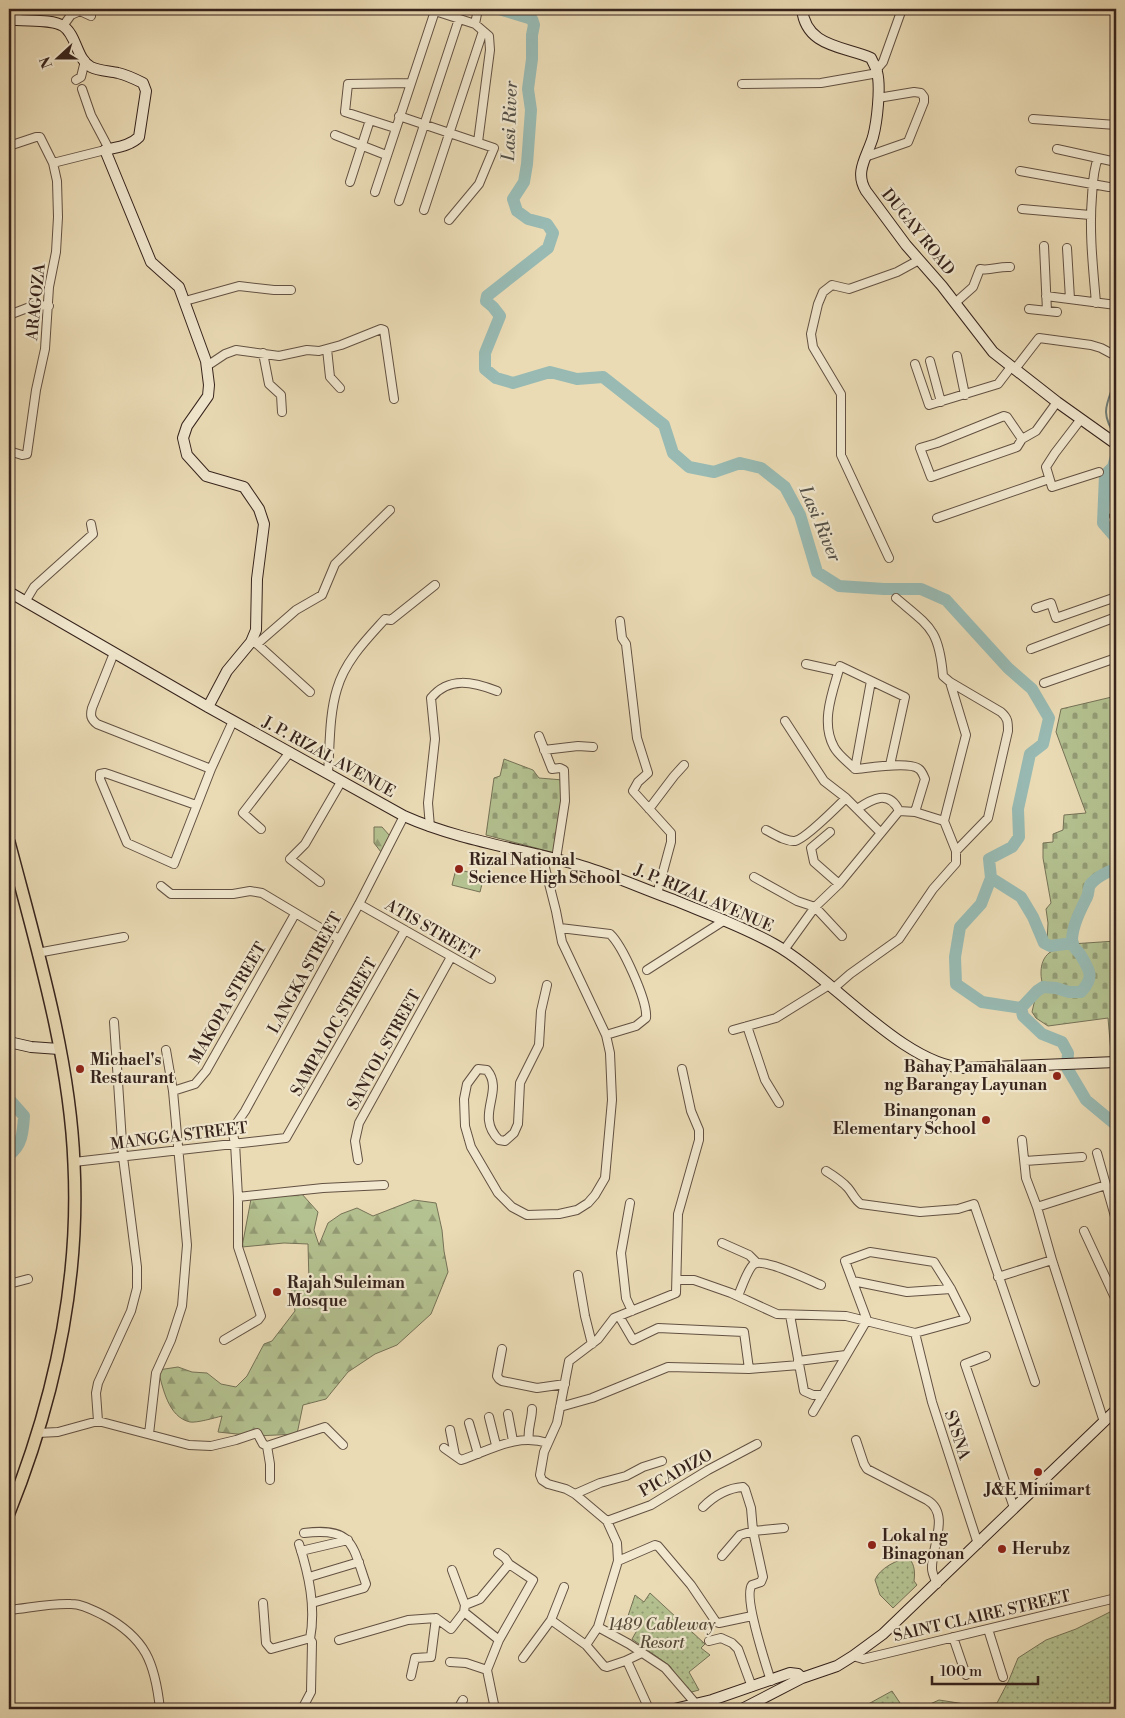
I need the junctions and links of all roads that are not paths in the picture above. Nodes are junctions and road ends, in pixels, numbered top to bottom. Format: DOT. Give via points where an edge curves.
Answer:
graph roads {
  1 [pos="478,9"];
  2 [pos="802,9"];
  3 [pos="902,9"];
  4 [pos="79,10"];
  5 [pos="432,10"];
  6 [pos="90,16"];
  7 [pos="9,19"];
  8 [pos="459,19"];
  9 [pos="475,24"];
  10 [pos="63,26"];
  11 [pos="483,31"];
  12 [pos="85,61"];
  13 [pos="877,71"];
  14 [pos="76,80"];
  15 [pos="410,83"];
  16 [pos="742,84"];
  17 [pos="82,89"];
  18 [pos="878,98"];
  19 [pos="399,116"];
  20 [pos="1034,119"];
  21 [pos="370,120"];
  22 [pos="424,124"];
  23 [pos="1116,125"];
  24 [pos="395,128"];
  25 [pos="449,133"];
  26 [pos="335,135"];
  27 [pos="478,142"];
  28 [pos="9,146"];
  29 [pos="362,146"];
  30 [pos="107,149"];
  31 [pos="1057,149"];
  32 [pos="386,155"];
  33 [pos="865,157"];
  34 [pos="1098,158"];
  35 [pos="1116,162"];
  36 [pos="54,163"];
  37 [pos="1020,170"];
  38 [pos="350,182"];
  39 [pos="1093,184"];
  40 [pos="1109,187"];
  41 [pos="375,192"];
  42 [pos="399,201"];
  43 [pos="1022,209"];
  44 [pos="424,210"];
  45 [pos="1090,215"];
  46 [pos="448,220"];
  47 [pos="1044,246"];
  48 [pos="1067,248"];
  49 [pos="919,260"];
  50 [pos="1010,267"];
  51 [pos="292,290"];
  52 [pos="1046,296"];
  53 [pos="1070,299"];
  54 [pos="185,301"];
  55 [pos="955,302"];
  56 [pos="1096,303"];
  57 [pos="49,306"];
  58 [pos="1116,306"];
  59 [pos="1029,309"];
  60 [pos="1047,311"];
  61 [pos="1057,312"];
  62 [pos="9,315"];
  63 [pos="327,349"];
  64 [pos="264,353"];
  65 [pos="957,356"];
  66 [pos="1116,356"];
  67 [pos="930,361"];
  68 [pos="915,364"];
  69 [pos="207,366"];
  70 [pos="1013,368"];
  71 [pos="340,388"];
  72 [pos="965,395"];
  73 [pos="394,399"];
  74 [pos="941,402"];
  75 [pos="1057,402"];
  76 [pos="282,412"];
  77 [pos="1082,419"];
  78 [pos="1022,439"];
  79 [pos="1116,444"];
  80 [pos="9,451"];
  81 [pos="1099,472"];
  82 [pos="1049,479"];
  83 [pos="390,510"];
  84 [pos="937,518"];
  85 [pos="91,524"];
  86 [pos="888,558"];
  87 [pos="435,585"];
  88 [pos="9,592"];
  89 [pos="1116,597"];
  90 [pos="896,598"];
  91 [pos="25,602"];
  92 [pos="1036,608"];
  93 [pos="1116,617"];
  94 [pos="620,621"];
  95 [pos="254,643"];
  96 [pos="1031,649"];
  97 [pos="114,653"];
  98 [pos="1116,658"];
  99 [pos="806,664"];
  100 [pos="838,671"];
  101 [pos="871,681"];
  102 [pos="950,682"];
  103 [pos="1044,683"];
  104 [pos="497,691"];
  105 [pos="310,692"];
  106 [pos="208,707"];
  107 [pos="233,721"];
  108 [pos="786,721"];
  109 [pos="539,736"];
  110 [pos="593,747"];
  111 [pos="544,750"];
  112 [pos="290,752"];
  113 [pos="684,765"];
  114 [pos="890,765"];
  115 [pos="855,769"];
  116 [pos="211,770"];
  117 [pos="328,773"];
  118 [pos="341,782"];
  119 [pos="846,798"];
  120 [pos="196,805"];
  121 [pos="649,809"];
  122 [pos="857,809"];
  123 [pos="899,811"];
  124 [pos="915,812"];
  125 [pos="404,816"];
  126 [pos="944,821"];
  127 [pos="430,827"];
  128 [pos="261,829"];
  129 [pos="766,830"];
  130 [pos="830,832"];
  131 [pos="881,834"];
  132 [pos="9,842"];
  133 [pos="956,851"];
  134 [pos="542,856"];
  135 [pos="556,860"];
  136 [pos="754,877"];
  137 [pos="320,882"];
  138 [pos="839,884"];
  139 [pos="161,886"];
  140 [pos="657,894"];
  141 [pos="359,904"];
  142 [pos="815,906"];
  143 [pos="295,914"];
  144 [pos="724,920"];
  145 [pos="560,928"];
  146 [pos="406,930"];
  147 [pos="842,936"];
  148 [pos="124,937"];
  149 [pos="339,939"];
  150 [pos="784,950"];
  151 [pos="37,953"];
  152 [pos="451,957"];
  153 [pos="647,970"];
  154 [pos="491,979"];
  155 [pos="547,986"];
  156 [pos="831,987"];
  157 [pos="114,1022"];
  158 [pos="747,1026"];
  159 [pos="733,1030"];
  160 [pos="606,1035"];
  161 [pos="9,1042"];
  162 [pos="60,1050"];
  163 [pos="166,1050"];
  164 [pos="1116,1062"];
  165 [pos="682,1069"];
  166 [pos="173,1091"];
  167 [pos="779,1103"];
  168 [pos="286,1138"];
  169 [pos="1022,1140"];
  170 [pos="234,1143"];
  171 [pos="178,1151"];
  172 [pos="1097,1153"];
  173 [pos="124,1157"];
  174 [pos="1082,1157"];
  175 [pos="358,1160"];
  176 [pos="1025,1161"];
  177 [pos="74,1162"];
  178 [pos="826,1171"];
  179 [pos="384,1185"];
  180 [pos="1106,1185"];
  181 [pos="238,1197"];
  182 [pos="630,1203"];
  183 [pos="1037,1207"];
  184 [pos="1116,1220"];
  185 [pos="1084,1231"];
  186 [pos="722,1243"];
  187 [pos="1052,1260"];
  188 [pos="757,1263"];
  189 [pos="578,1276"];
  190 [pos="998,1276"];
  191 [pos="28,1279"];
  192 [pos="677,1280"];
  193 [pos="852,1281"];
  194 [pos="9,1284"];
  195 [pos="821,1285"];
  196 [pos="951,1289"];
  197 [pos="738,1296"];
  198 [pos="1116,1300"];
  199 [pos="632,1311"];
  200 [pos="790,1315"];
  201 [pos="619,1316"];
  202 [pos="867,1320"];
  203 [pos="916,1333"];
  204 [pos="224,1340"];
  205 [pos="592,1344"];
  206 [pos="502,1349"];
  207 [pos="846,1355"];
  208 [pos="986,1356"];
  209 [pos="798,1363"];
  210 [pos="749,1369"];
  211 [pos="1034,1382"];
  212 [pos="565,1384"];
  213 [pos="823,1395"];
  214 [pos="560,1407"];
  215 [pos="532,1409"];
  216 [pos="1116,1410"];
  217 [pos="812,1412"];
  218 [pos="508,1414"];
  219 [pos="488,1417"];
  220 [pos="98,1421"];
  221 [pos="1104,1422"];
  222 [pos="469,1423"];
  223 [pos="450,1430"];
  224 [pos="38,1434"];
  225 [pos="149,1434"];
  226 [pos="529,1440"];
  227 [pos="856,1440"];
  228 [pos="513,1441"];
  229 [pos="548,1443"];
  230 [pos="757,1444"];
  231 [pos="343,1445"];
  232 [pos="496,1445"];
  233 [pos="267,1446"];
  234 [pos="444,1448"];
  235 [pos="478,1454"];
  236 [pos="455,1455"];
  237 [pos="662,1461"];
  238 [pos="270,1480"];
  239 [pos="575,1494"];
  240 [pos="703,1507"];
  241 [pos="1014,1508"];
  242 [pos="9,1514"];
  243 [pos="607,1521"];
  244 [pos="784,1528"];
  245 [pos="753,1531"];
  246 [pos="304,1533"];
  247 [pos="348,1540"];
  248 [pos="978,1544"];
  249 [pos="498,1553"];
  250 [pos="722,1556"];
  251 [pos="618,1560"];
  252 [pos="359,1562"];
  253 [pos="509,1564"];
  254 [pos="452,1570"];
  255 [pos="309,1577"];
  256 [pos="937,1584"];
  257 [pos="564,1587"];
  258 [pos="1116,1598"];
  259 [pos="263,1603"];
  260 [pos="312,1603"];
  261 [pos="464,1608"];
  262 [pos="9,1610"];
  263 [pos="752,1616"];
  264 [pos="436,1618"];
  265 [pos="551,1620"];
  266 [pos="598,1627"];
  267 [pos="988,1629"];
  268 [pos="953,1638"];
  269 [pos="310,1639"];
  270 [pos="338,1640"];
  271 [pos="499,1640"];
  272 [pos="709,1641"];
  273 [pos="586,1645"];
  274 [pos="642,1653"];
  275 [pos="853,1656"];
  276 [pos="523,1658"];
  277 [pos="627,1661"];
  278 [pos="450,1662"];
  279 [pos="487,1670"];
  280 [pos="966,1674"];
  281 [pos="411,1676"];
  282 [pos="802,1678"];
  283 [pos="1003,1678"];
  284 [pos="770,1681"];
  285 [pos="752,1687"];
  286 [pos="775,1691"];
  287 [pos="463,1700"];
  288 [pos="696,1704"];
  289 [pos="160,1709"];
  290 [pos="302,1709"];
  291 [pos="458,1709"];
  292 [pos="495,1709"];
  293 [pos="649,1709"];
  294 [pos="674,1709"];
  295 [pos="742,1709"];
  1 -- 9 [label="street"];
  2 -- 13 [label="main road" via="807,27 821,41 871,58"];
  3 -- 13 [label="street"];
  4 -- 6 [label="street"];
  4 -- 10 [label="street"];
  5 -- 8 [label="street"];
  5 -- 15 [label="street"];
  7 -- 10 [label="main road"];
  8 -- 9 [label="street"];
  8 -- 22 [label="street"];
  9 -- 11 [label="street"];
  10 -- 12 [label="main road"];
  11 -- 25 [label="street"];
  11 -- 27 [label="street" via="489,36 490,50"];
  12 -- 14 [label="street" via="81,77"];
  12 -- 30 [label="main road" via="91,67 129,76 143,83 146,92 139,138 124,146"];
  13 -- 16 [label="street" via="821,83"];
  13 -- 18 [label="main road, DUGAY ROAD"];
  15 -- 19 [label="street"];
  15 -- 21 [label="street" via="348,84 345,112"];
  17 -- 30 [label="street"];
  18 -- 33 [label="main road, DUGAY ROAD" via="876,126"];
  18 -- 33 [label="street" via="914,92 924,97 908,142"];
  19 -- 22 [label="street"];
  19 -- 24 [label="street"];
  20 -- 23 [label="street"];
  21 -- 24 [label="street"];
  21 -- 29 [label="street"];
  22 -- 25 [label="street"];
  22 -- 42 [label="street"];
  24 -- 32 [label="street"];
  25 -- 27 [label="street"];
  25 -- 44 [label="street"];
  26 -- 29 [label="street"];
  27 -- 46 [label="street" via="494,148 479,184"];
  28 -- 36 [label="street" via="40,137"];
  29 -- 32 [label="street"];
  29 -- 38 [label="street"];
  30 -- 36 [label="street"];
  30 -- 54 [label="main road" via="151,262 179,287"];
  31 -- 34 [label="street"];
  32 -- 41 [label="street"];
  33 -- 49 [label="main road, DUGAY ROAD" via="860,174 862,184"];
  34 -- 35 [label="street"];
  34 -- 39 [label="street"];
  36 -- 57 [label="street, ARAGOZA" via="58,217"];
  37 -- 39 [label="street"];
  39 -- 40 [label="street"];
  39 -- 45 [label="street"];
  43 -- 45 [label="street"];
  45 -- 56 [label="street"];
  47 -- 52 [label="street"];
  48 -- 53 [label="street"];
  49 -- 55 [label="main road, DUGAY ROAD"];
  49 -- 86 [label="street" via="898,272 849,289 832,285 823,292 812,323 813,348 841,394 841,455"];
  50 -- 55 [label="street" via="988,271 980,269 973,287"];
  51 -- 54 [label="street" via="239,286"];
  52 -- 53 [label="street"];
  52 -- 60 [label="street"];
  53 -- 56 [label="street"];
  54 -- 69 [label="main road"];
  55 -- 70 [label="main road, DUGAY ROAD" via="993,352"];
  56 -- 58 [label="street"];
  57 -- 62 [label="street" via="35,305"];
  57 -- 80 [label="street, ARAGOZA" via="28,454"];
  59 -- 60 [label="street"];
  60 -- 61 [label="street"];
  63 -- 64 [label="street" via="279,356"];
  63 -- 71 [label="street" via="330,377"];
  63 -- 73 [label="street" via="384,330"];
  64 -- 69 [label="street" via="236,350"];
  64 -- 76 [label="street" via="269,384 281,395"];
  65 -- 72 [label="street"];
  66 -- 70 [label="street" via="1091,345 1039,338"];
  67 -- 74 [label="street"];
  68 -- 74 [label="street" via="928,405"];
  69 -- 95 [label="main road" via="208,396 187,426 183,438 187,455 206,476 244,487 259,509 264,524"];
  70 -- 72 [label="street" via="998,384"];
  70 -- 75 [label="main road, DUGAY ROAD"];
  72 -- 74 [label="street"];
  75 -- 77 [label="main road, DUGAY ROAD"];
  75 -- 78 [label="street" via="1036,431"];
  77 -- 79 [label="main road, DUGAY ROAD"];
  77 -- 82 [label="street" via="1046,467"];
  78 -- 78 [label="street" via="1004,416 920,448 931,477 1017,446"];
  81 -- 82 [label="street" via="1052,487"];
  82 -- 84 [label="street"];
  83 -- 95 [label="street" via="334,564 322,594"];
  85 -- 91 [label="street" via="93,534 34,587"];
  87 -- 117 [label="street" via="391,620 385,620 355,653 345,670 332,715"];
  88 -- 91 [label="main road, J. P. RIZAL AVENUE"];
  89 -- 92 [label="street" via="1056,618 1051,603"];
  90 -- 102 [label="street" via="931,628 939,643 944,676"];
  91 -- 97 [label="main road, J. P. RIZAL AVENUE"];
  93 -- 96 [label="street"];
  94 -- 121 [label="street" via="626,644 637,738 648,773 633,791"];
  95 -- 105 [label="street"];
  95 -- 106 [label="main road" via="226,671"];
  97 -- 106 [label="main road, J. P. RIZAL AVENUE"];
  97 -- 116 [label="street" via="92,708 92,720"];
  98 -- 103 [label="street"];
  99 -- 100 [label="street"];
  100 -- 101 [label="street" via="840,666"];
  100 -- 115 [label="street" via="827,719 828,731 834,747"];
  101 -- 114 [label="street" via="905,696"];
  101 -- 115 [label="street"];
  102 -- 126 [label="street" via="966,735"];
  102 -- 133 [label="street" via="1001,712 1008,723 988,818"];
  104 -- 127 [label="street" via="466,682 443,686 431,698 435,739 428,803"];
  106 -- 107 [label="main road, J. P. RIZAL AVENUE"];
  107 -- 112 [label="main road, J. P. RIZAL AVENUE"];
  107 -- 116 [label="street"];
  108 -- 119 [label="street" via="824,780"];
  109 -- 111 [label="street"];
  110 -- 111 [label="street"];
  111 -- 135 [label="street" via="552,769 564,770 565,801"];
  112 -- 117 [label="main road, J. P. RIZAL AVENUE"];
  112 -- 128 [label="street" via="243,813"];
  113 -- 121 [label="street"];
  114 -- 115 [label="street"];
  114 -- 124 [label="street" via="919,769 925,780"];
  116 -- 120 [label="street"];
  117 -- 118 [label="main road, J. P. RIZAL AVENUE"];
  118 -- 125 [label="main road, J. P. RIZAL AVENUE"];
  118 -- 137 [label="street" via="305,844 290,858"];
  119 -- 122 [label="street"];
  119 -- 129 [label="street" via="798,840 788,840"];
  120 -- 120 [label="street" via="174,864 127,843 100,774"];
  121 -- 140 [label="street" via="671,833"];
  122 -- 123 [label="street" via="884,797 894,802"];
  122 -- 131 [label="street"];
  123 -- 124 [label="street"];
  123 -- 131 [label="street"];
  124 -- 126 [label="street"];
  125 -- 127 [label="main road, J. P. RIZAL AVENUE"];
  125 -- 141 [label="street, LANGKA STREET"];
  126 -- 133 [label="street"];
  127 -- 134 [label="main road, J. P. RIZAL AVENUE"];
  130 -- 138 [label="street" via="811,848 814,862"];
  131 -- 138 [label="street"];
  132 -- 151 [label="main road"];
  133 -- 156 [label="street" via="956,863 933,889 899,939"];
  134 -- 135 [label="main road, J. P. RIZAL AVENUE"];
  134 -- 145 [label="street"];
  135 -- 140 [label="main road, J. P. RIZAL AVENUE" via="583,866"];
  136 -- 142 [label="street" via="797,901"];
  138 -- 142 [label="street"];
  139 -- 143 [label="street" via="170,894 233,894 250,890 262,893"];
  140 -- 144 [label="main road, J. P. RIZAL AVENUE"];
  141 -- 146 [label="street, ATIS STREET"];
  141 -- 149 [label="street, LANGKA STREET"];
  142 -- 147 [label="street"];
  142 -- 150 [label="street"];
  143 -- 149 [label="street"];
  143 -- 166 [label="street, MAKOPA STREET" via="206,1071 195,1084"];
  144 -- 150 [label="main road, J. P. RIZAL AVENUE"];
  144 -- 153 [label="street"];
  145 -- 160 [label="street" via="562,942"];
  145 -- 160 [label="street" via="610,934 634,976 646,1018 636,1026"];
  146 -- 152 [label="street, ATIS STREET"];
  146 -- 168 [label="street, SAMPALOC STREET"];
  148 -- 151 [label="street"];
  149 -- 170 [label="street, LANGKA STREET" via="232,1130"];
  150 -- 156 [label="main road, J. P. RIZAL AVENUE"];
  151 -- 162 [label="main road"];
  152 -- 154 [label="street, ATIS STREET"];
  152 -- 175 [label="street, SANTOL STREET" via="359,1124 355,1141"];
  155 -- 160 [label="street" via="541,1011 539,1045 520,1083 518,1124 514,1133 505,1141 492,1133 488,1115 494,1084 487,1070 478,1069 472,1074 464,1099 465,1126 471,1146 498,1193 512,1207 527,1215 577,1210 595,1195 605,1178 612,1100"];
  156 -- 158 [label="street" via="776,1018"];
  156 -- 164 [label="main road, J. P. RIZAL AVENUE" via="909,1048 943,1064 965,1068"];
  157 -- 173 [label="street"];
  158 -- 159 [label="street"];
  158 -- 167 [label="street" via="765,1080"];
  161 -- 162 [label="main road"];
  162 -- 177 [label="main road"];
  163 -- 166 [label="street"];
  165 -- 192 [label="street" via="699,1140 678,1214"];
  166 -- 171 [label="street"];
  168 -- 170 [label="street, MANGGA STREET"];
  169 -- 176 [label="street"];
  170 -- 171 [label="street, MANGGA STREET"];
  170 -- 181 [label="street, LANGKA STREET"];
  171 -- 173 [label="street, MANGGA STREET"];
  171 -- 225 [label="street" via="187,1245 186,1271 182,1306 156,1372"];
  172 -- 180 [label="street"];
  173 -- 177 [label="street, MANGGA STREET"];
  173 -- 220 [label="street" via="138,1267 137,1288 132,1310 98,1383"];
  174 -- 176 [label="street"];
  176 -- 183 [label="street" via="1026,1178"];
  177 -- 224 [label="main road" via="72,1276 60,1347"];
  178 -- 190 [label="street" via="836,1176 861,1204 920,1212 958,1209 974,1204"];
  179 -- 181 [label="street"];
  180 -- 183 [label="street"];
  180 -- 184 [label="street"];
  181 -- 204 [label="street, LANGKA STREET" via="238,1247 261,1316"];
  182 -- 199 [label="street" via="621,1253 626,1298"];
  183 -- 187 [label="street"];
  185 -- 198 [label="street"];
  186 -- 188 [label="street" via="749,1255"];
  187 -- 190 [label="street"];
  187 -- 221 [label="street"];
  188 -- 195 [label="street" via="786,1270"];
  188 -- 197 [label="street" via="752,1265"];
  189 -- 205 [label="street"];
  190 -- 211 [label="street"];
  191 -- 194 [label="street"];
  192 -- 197 [label="street" via="694,1280"];
  192 -- 199 [label="street" via="676,1293"];
  193 -- 196 [label="street" via="907,1292"];
  193 -- 196 [label="street" via="845,1261 870,1252 934,1262"];
  193 -- 202 [label="street"];
  196 -- 203 [label="street" via="966,1319"];
  197 -- 200 [label="street" via="777,1314"];
  199 -- 201 [label="street"];
  200 -- 202 [label="street" via="846,1316"];
  200 -- 209 [label="street"];
  201 -- 205 [label="street"];
  201 -- 210 [label="street" via="633,1340 658,1328 744,1332"];
  202 -- 203 [label="street"];
  202 -- 207 [label="street"];
  203 -- 248 [label="street, SYSNA" via="932,1402"];
  205 -- 212 [label="street" via="569,1361"];
  206 -- 212 [label="street" via="497,1376 502,1382 537,1388"];
  207 -- 209 [label="street"];
  207 -- 213 [label="street"];
  208 -- 241 [label="street" via="965,1364"];
  209 -- 210 [label="street"];
  209 -- 213 [label="street" via="804,1391"];
  210 -- 214 [label="street" via="668,1367 592,1398"];
  212 -- 214 [label="street"];
  213 -- 217 [label="street"];
  214 -- 229 [label="street"];
  215 -- 226 [label="street"];
  216 -- 221 [label="main road"];
  218 -- 228 [label="street"];
  219 -- 232 [label="street"];
  220 -- 224 [label="street"];
  220 -- 225 [label="street"];
  221 -- 241 [label="main road"];
  222 -- 235 [label="street"];
  223 -- 236 [label="street"];
  224 -- 242 [label="main road"];
  225 -- 233 [label="street" via="189,1445 211,1446 257,1433"];
  226 -- 228 [label="street"];
  226 -- 229 [label="street"];
  227 -- 256 [label="street" via="867,1469 935,1507 939,1524 932,1570"];
  228 -- 232 [label="street"];
  229 -- 239 [label="street" via="541,1462 542,1480"];
  230 -- 243 [label="street, PICADIZO" via="651,1504"];
  231 -- 233 [label="street" via="325,1427 321,1427"];
  232 -- 235 [label="street"];
  233 -- 238 [label="street"];
  234 -- 236 [label="street"];
  235 -- 236 [label="street" via="461,1460"];
  237 -- 239 [label="street"];
  239 -- 243 [label="street"];
  240 -- 245 [label="street" via="721,1493 743,1488 751,1508"];
  241 -- 248 [label="main road"];
  243 -- 251 [label="street" via="617,1543"];
  244 -- 245 [label="street"];
  245 -- 250 [label="street" via="740,1535"];
  245 -- 263 [label="street" via="763,1577 761,1582 749,1588"];
  246 -- 247 [label="street" via="337,1533"];
  247 -- 252 [label="street"];
  247 -- 255 [label="street" via="300,1548"];
  248 -- 256 [label="main road"];
  249 -- 253 [label="street"];
  251 -- 263 [label="street" via="658,1546 691,1584 716,1622"];
  251 -- 266 [label="street"];
  252 -- 255 [label="street"];
  252 -- 260 [label="street" via="366,1586"];
  253 -- 261 [label="street" via="480,1599"];
  253 -- 271 [label="street" via="533,1580"];
  254 -- 261 [label="street"];
  255 -- 260 [label="street"];
  256 -- 275 [label="main road"];
  257 -- 265 [label="street"];
  258 -- 267 [label="street, SAINT CLAIRE STREET"];
  259 -- 269 [label="street" via="264,1632 271,1649"];
  260 -- 269 [label="street"];
  261 -- 264 [label="street" via="451,1629"];
  261 -- 271 [label="street"];
  262 -- 289 [label="street" via="79,1605 123,1627 150,1660"];
  263 -- 284 [label="street"];
  264 -- 270 [label="street" via="408,1620"];
  264 -- 281 [label="street" via="431,1657 416,1658"];
  265 -- 273 [label="street"];
  265 -- 276 [label="street"];
  266 -- 273 [label="street"];
  266 -- 274 [label="street"];
  267 -- 268 [label="street, SAINT CLAIRE STREET"];
  267 -- 283 [label="street"];
  268 -- 275 [label="street, SAINT CLAIRE STREET" via="863,1659"];
  268 -- 280 [label="street"];
  269 -- 290 [label="street" via="311,1692"];
  271 -- 279 [label="street"];
  272 -- 285 [label="street" via="721,1638 738,1649"];
  273 -- 277 [label="street" via="607,1668"];
  274 -- 277 [label="street"];
  274 -- 288 [label="street" via="665,1668"];
  275 -- 282 [label="main road" via="837,1666"];
  277 -- 293 [label="street"];
  278 -- 279 [label="street"];
  279 -- 292 [label="street"];
  282 -- 284 [label="main road" via="790,1673"];
  282 -- 286 [label="main road"];
  284 -- 285 [label="main road"];
  284 -- 286 [label="main road"];
  285 -- 288 [label="main road"];
  286 -- 295 [label="main road"];
  287 -- 291 [label="street"];
  288 -- 294 [label="main road"];
}
